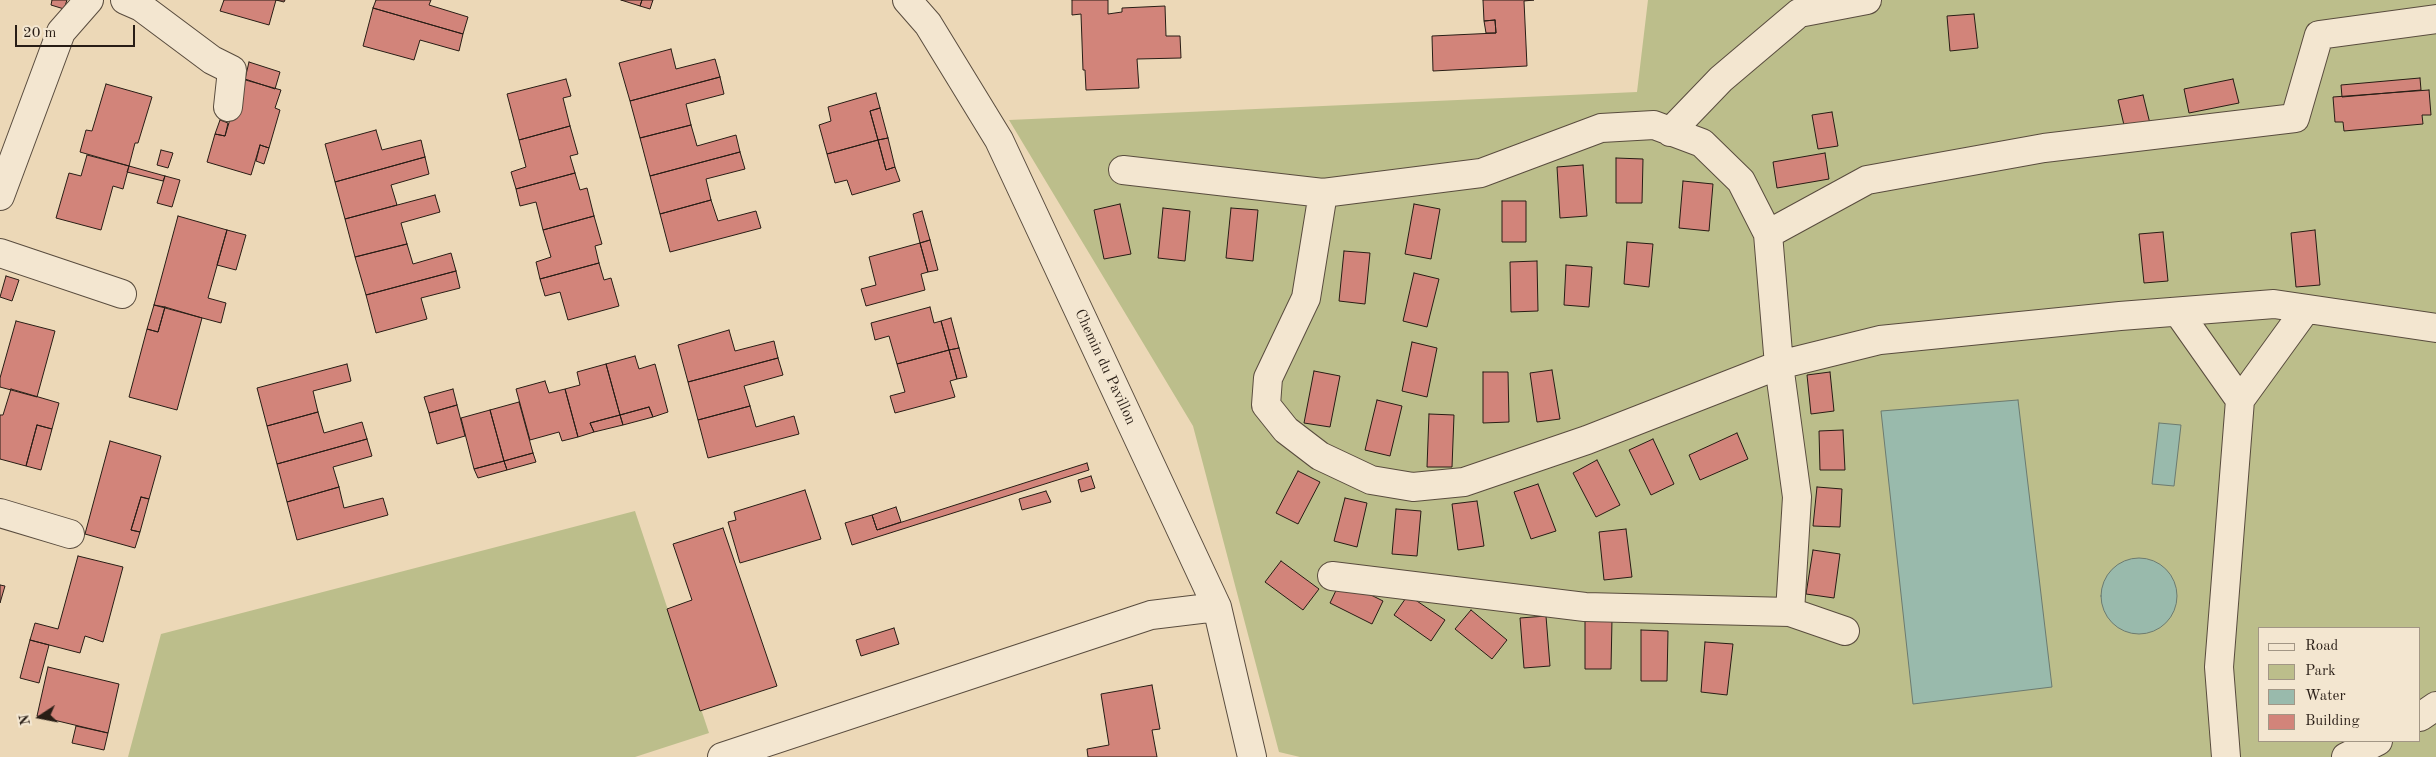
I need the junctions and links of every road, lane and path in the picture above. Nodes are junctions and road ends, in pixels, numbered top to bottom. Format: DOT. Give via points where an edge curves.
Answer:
graph roads {
  1 [pos="89,0"];
  2 [pos="125,0"];
  3 [pos="907,0"];
  4 [pos="1868,0"];
  5 [pos="2429,0"];
  6 [pos="2436,17"];
  7 [pos="228,107"];
  8 [pos="1670,132"];
  9 [pos="1123,170"];
  10 [pos="1323,193"];
  11 [pos="0,196"];
  12 [pos="1768,234"];
  13 [pos="0,253"];
  14 [pos="122,294"];
  15 [pos="2306,308"];
  16 [pos="2178,312"];
  17 [pos="2436,328"];
  18 [pos="1779,365"];
  19 [pos="2240,400"];
  20 [pos="0,513"];
  21 [pos="70,534"];
  22 [pos="1332,576"];
  23 [pos="1217,607"];
  24 [pos="1790,612"];
  25 [pos="1845,631"];
  26 [pos="2436,706"];
  27 [pos="2421,716"];
  28 [pos="2376,742"];
  29 [pos="722,757"];
  30 [pos="1252,757"];
  31 [pos="2226,757"];
  32 [pos="2346,757"];
  1 -- 11 [label="street" via="61,32"];
  2 -- 7 [label="street" via="141,6 212,60 232,70"];
  3 -- 23 [label="street, Chemin du Pavillon" via="928,24 999,140"];
  4 -- 8 [label="street" via="1799,12 1721,79"];
  5 -- 6 [label="street"];
  6 -- 12 [label="street" via="2319,35 2295,118 2044,148 1868,180"];
  8 -- 10 [label="street" via="1654,125 1602,128 1481,173"];
  8 -- 12 [label="street" via="1702,143 1741,181"];
  9 -- 10 [label="street"];
  10 -- 18 [label="street" via="1306,298 1268,378 1266,405 1286,430 1320,456 1371,480 1413,487 1464,482 1586,440"];
  12 -- 18 [label="street"];
  13 -- 14 [label="street"];
  15 -- 16 [label="street" via="2274,304"];
  15 -- 17 [label="street"];
  15 -- 19 [label="street"];
  16 -- 18 [label="street" via="1880,340"];
  16 -- 19 [label="street"];
  18 -- 24 [label="street" via="1797,497"];
  19 -- 31 [label="street" via="2219,667"];
  20 -- 21 [label="street"];
  22 -- 24 [label="street" via="1585,606"];
  23 -- 29 [label="street" via="1151,615"];
  23 -- 30 [label="street, Chemin du Pavillon"];
  24 -- 25 [label="street"];
  26 -- 27 [label="street"];
  28 -- 32 [label="street"];
}
